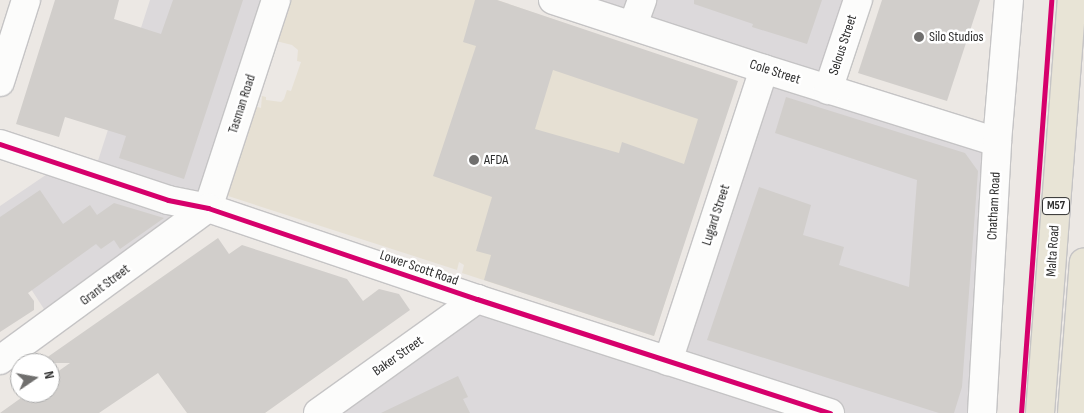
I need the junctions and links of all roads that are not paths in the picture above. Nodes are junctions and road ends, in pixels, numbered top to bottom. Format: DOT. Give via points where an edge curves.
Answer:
graph roads {
  1 [pos="26,0"];
  2 [pos="276,0"];
  3 [pos="553,0"];
  4 [pos="642,0"];
  5 [pos="858,0"];
  6 [pos="1009,0"];
  7 [pos="1072,0"];
  8 [pos="633,26"];
  9 [pos="764,69"];
  10 [pos="0,82"];
  11 [pos="828,90"];
  12 [pos="998,142"];
  13 [pos="0,144"];
  14 [pos="208,208"];
  15 [pos="1084,262"];
  16 [pos="478,299"];
  17 [pos="0,360"];
  18 [pos="668,361"];
  19 [pos="318,413"];
  20 [pos="830,413"];
  21 [pos="982,413"];
  22 [pos="1040,413"];
  23 [pos="1072,413"];
  1 -- 10 [label="street"];
  2 -- 14 [label="street, Tasman Road"];
  3 -- 8 [label="street, Cole Street"];
  4 -- 8 [label="street"];
  5 -- 11 [label="street, Selous Street"];
  6 -- 12 [label="street, Chatham Road"];
  7 -- 22 [label="main road, Malta Road / M57"];
  8 -- 9 [label="street, Cole Street"];
  9 -- 11 [label="street, Cole Street"];
  9 -- 18 [label="street, Lugard Street"];
  11 -- 12 [label="street, Cole Street"];
  12 -- 21 [label="street, Chatham Road"];
  13 -- 14 [label="street, Lower Scott Road" via="168,200"];
  14 -- 16 [label="street, Lower Scott Road"];
  14 -- 17 [label="street, Grant Street"];
  15 -- 23 [label="main road"];
  16 -- 18 [label="street, Lower Scott Road"];
  16 -- 19 [label="street, Baker Street"];
  18 -- 20 [label="street, Lower Scott Road"];
}
